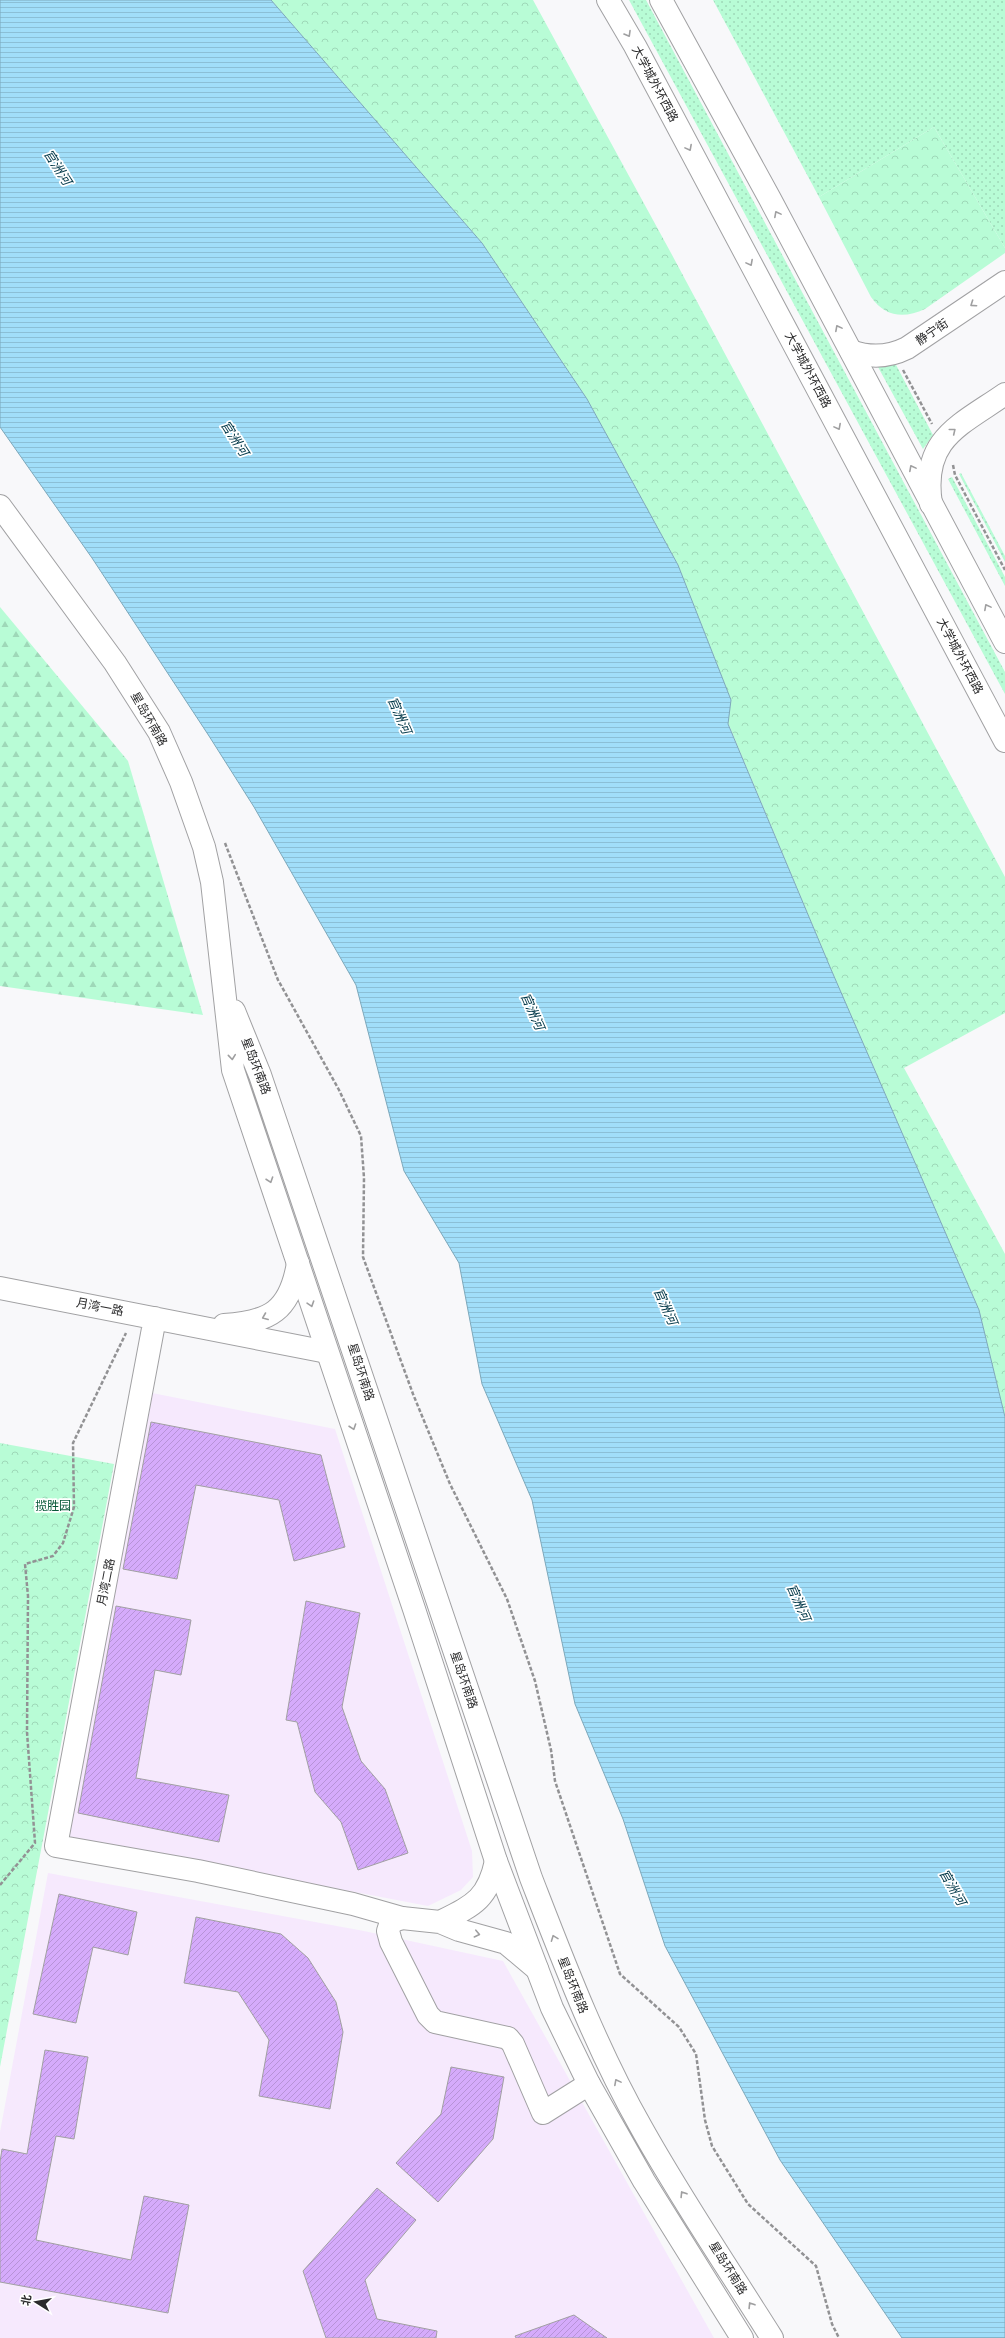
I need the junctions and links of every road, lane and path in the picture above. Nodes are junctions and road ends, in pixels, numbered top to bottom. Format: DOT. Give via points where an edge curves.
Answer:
graph roads {
  1 [pos="608,0"];
  2 [pos="661,0"];
  3 [pos="1005,282"];
  4 [pos="851,351"];
  5 [pos="903,367"];
  6 [pos="1005,394"];
  7 [pos="934,425"];
  8 [pos="953,463"];
  9 [pos="931,504"];
  10 [pos="0,506"];
  11 [pos="1005,570"];
  12 [pos="1005,642"];
  13 [pos="1005,741"];
  14 [pos="224,842"];
  15 [pos="225,990"];
  16 [pos="298,1263"];
  17 [pos="0,1288"];
  18 [pos="145,1316"];
  19 [pos="201,1327"];
  20 [pos="327,1352"];
  21 [pos="496,1861"];
  22 [pos="0,1885"];
  23 [pos="402,1918"];
  24 [pos="440,1922"];
  25 [pos="537,1969"];
  26 [pos="590,2084"];
  27 [pos="742,2338"];
  28 [pos="772,2338"];
  29 [pos="839,2338"];
  1 -- 13 [label="main road, 大学城外环西路, one-way" via="657,87"];
  4 -- 2 [label="main road, one-way"];
  3 -- 4 [label="main road, 静宁街, one-way" via="898,353 876,356"];
  9 -- 4 [label="main road, one-way"];
  5 -- 7 [label="path" via="929,421"];
  9 -- 6 [label="main road, one-way" via="930,478 936,450 950,432"];
  8 -- 11 [label="path" via="955,475"];
  12 -- 9 [label="main road, one-way"];
  10 -- 15 [label="main road, 星岛环南路" via="115,664 159,732 181,782 204,847 212,882"];
  14 -- 29 [label="path" via="278,980 339,1090 361,1136 364,1178 363,1258 450,1484 506,1599 535,1681 551,1750 555,1782 620,1974 679,2027 696,2054 705,2120 712,2146 748,2204 816,2266 832,2324"];
  15 -- 16 [label="main road, 星岛环南路, one-way" via="233,1070"];
  28 -- 15 [label="main road, 星岛环南路, one-way" via="641,2128 606,2061 576,1995 531,1878 263,1082"];
  16 -- 19 [label="main road, 月湾一路, one-way" via="290,1294 282,1306 272,1314 254,1322"];
  16 -- 20 [label="main road, 星岛环南路, one-way"];
  17 -- 18 [label="main road, 月湾一路"];
  18 -- 19 [label="main road, 月湾一路"];
  18 -- 22 [label="path" via="73,1443 74,1506 62,1543 53,1556 25,1564 28,1596 27,1732 35,1843"];
  18 -- 23 [label="main road, 月湾二路" via="56,1846 198,1871 353,1904"];
  19 -- 20 [label="main road, 月湾一路"];
  20 -- 21 [label="main road, 星岛环南路, one-way"];
  21 -- 24 [label="main road" via="487,1890 476,1902"];
  21 -- 25 [label="main road, 星岛环南路"];
  23 -- 24 [label="main road"];
  23 -- 26 [label="main road" via="391,1922 388,1931 391,1942 423,2006 435,2022 508,2038 543,2113"];
  24 -- 25 [label="main road, one-way" via="506,1943"];
  25 -- 26 [label="main road, 星岛环南路" via="552,2008"];
  26 -- 27 [label="main road, 星岛环南路" via="644,2181"];
}
